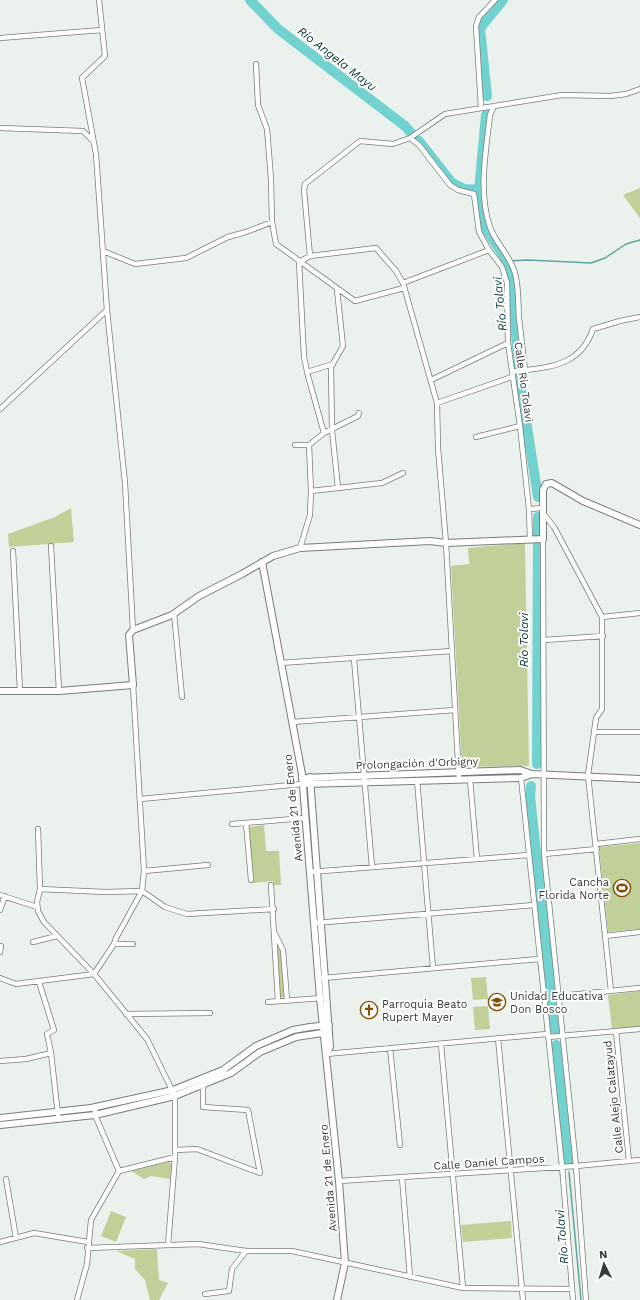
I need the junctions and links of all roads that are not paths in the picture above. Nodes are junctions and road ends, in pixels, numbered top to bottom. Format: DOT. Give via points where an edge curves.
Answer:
graph roads {
  1 [pos="99,0"];
  2 [pos="495,0"];
  3 [pos="102,30"];
  4 [pos="0,38"];
  5 [pos="256,64"];
  6 [pos="640,89"];
  7 [pos="494,106"];
  8 [pos="481,107"];
  9 [pos="0,128"];
  10 [pos="410,138"];
  11 [pos="94,142"];
  12 [pos="272,222"];
  13 [pos="489,250"];
  14 [pos="103,251"];
  15 [pos="310,256"];
  16 [pos="300,262"];
  17 [pos="404,286"];
  18 [pos="337,290"];
  19 [pos="107,310"];
  20 [pos="640,317"];
  21 [pos="508,343"];
  22 [pos="333,364"];
  23 [pos="525,370"];
  24 [pos="307,372"];
  25 [pos="512,374"];
  26 [pos="431,380"];
  27 [pos="437,404"];
  28 [pos="0,409"];
  29 [pos="359,413"];
  30 [pos="520,426"];
  31 [pos="332,430"];
  32 [pos="324,433"];
  33 [pos="476,437"];
  34 [pos="294,445"];
  35 [pos="309,445"];
  36 [pos="403,473"];
  37 [pos="338,488"];
  38 [pos="311,491"];
  39 [pos="529,509"];
  40 [pos="543,511"];
  41 [pos="640,525"];
  42 [pos="530,539"];
  43 [pos="543,539"];
  44 [pos="446,543"];
  45 [pos="52,546"];
  46 [pos="300,548"];
  47 [pos="13,551"];
  48 [pos="262,562"];
  49 [pos="174,613"];
  50 [pos="640,614"];
  51 [pos="602,617"];
  52 [pos="133,630"];
  53 [pos="603,636"];
  54 [pos="544,640"];
  55 [pos="452,651"];
  56 [pos="354,659"];
  57 [pos="280,663"];
  58 [pos="133,685"];
  59 [pos="0,691"];
  60 [pos="20,691"];
  61 [pos="59,691"];
  62 [pos="182,697"];
  63 [pos="455,710"];
  64 [pos="359,716"];
  65 [pos="292,722"];
  66 [pos="594,732"];
  67 [pos="640,732"];
  68 [pos="459,772"];
  69 [pos="532,774"];
  70 [pos="544,774"];
  71 [pos="588,775"];
  72 [pos="364,778"];
  73 [pos="521,778"];
  74 [pos="459,779"];
  75 [pos="470,779"];
  76 [pos="640,779"];
  77 [pos="417,780"];
  78 [pos="302,781"];
  79 [pos="310,781"];
  80 [pos="140,799"];
  81 [pos="305,818"];
  82 [pos="246,823"];
  83 [pos="232,824"];
  84 [pos="38,829"];
  85 [pos="640,839"];
  86 [pos="597,846"];
  87 [pos="544,854"];
  88 [pos="529,855"];
  89 [pos="477,859"];
  90 [pos="424,863"];
  91 [pos="208,865"];
  92 [pos="372,867"];
  93 [pos="144,871"];
  94 [pos="310,872"];
  95 [pos="317,872"];
  96 [pos="251,880"];
  97 [pos="271,885"];
  98 [pos="40,889"];
  99 [pos="142,892"];
  100 [pos="2,895"];
  101 [pos="534,905"];
  102 [pos="38,907"];
  103 [pos="274,909"];
  104 [pos="0,910"];
  105 [pos="429,914"];
  106 [pos="318,923"];
  107 [pos="640,932"];
  108 [pos="275,934"];
  109 [pos="57,936"];
  110 [pos="605,936"];
  111 [pos="33,942"];
  112 [pos="114,944"];
  113 [pos="133,944"];
  114 [pos="1,946"];
  115 [pos="0,952"];
  116 [pos="539,960"];
  117 [pos="434,968"];
  118 [pos="94,974"];
  119 [pos="0,978"];
  120 [pos="322,978"];
  121 [pos="39,982"];
  122 [pos="640,988"];
  123 [pos="611,991"];
  124 [pos="559,996"];
  125 [pos="323,998"];
  126 [pos="287,1000"];
  127 [pos="278,1001"];
  128 [pos="268,1002"];
  129 [pos="126,1014"];
  130 [pos="210,1014"];
  131 [pos="326,1029"];
  132 [pos="640,1029"];
  133 [pos="616,1031"];
  134 [pos="547,1036"];
  135 [pos="563,1036"];
  136 [pos="498,1038"];
  137 [pos="441,1044"];
  138 [pos="390,1048"];
  139 [pos="51,1053"];
  140 [pos="326,1054"];
  141 [pos="0,1061"];
  142 [pos="202,1083"];
  143 [pos="174,1093"];
  144 [pos="95,1108"];
  145 [pos="58,1115"];
  146 [pos="95,1115"];
  147 [pos="0,1118"];
  148 [pos="0,1125"];
  149 [pos="400,1145"];
  150 [pos="175,1150"];
  151 [pos="175,1157"];
  152 [pos="640,1160"];
  153 [pos="629,1161"];
  154 [pos="562,1166"];
  155 [pos="576,1166"];
  156 [pos="510,1170"];
  157 [pos="119,1171"];
  158 [pos="453,1174"];
  159 [pos="402,1177"];
  160 [pos="6,1179"];
  161 [pos="339,1182"];
  162 [pos="16,1238"];
  163 [pos="0,1242"];
  164 [pos="88,1242"];
  165 [pos="168,1245"];
  166 [pos="88,1248"];
  167 [pos="246,1251"];
  168 [pos="345,1263"];
  169 [pos="410,1277"];
  170 [pos="463,1288"];
  171 [pos="522,1288"];
  172 [pos="572,1289"];
  173 [pos="205,1294"];
  174 [pos="77,1300"];
  175 [pos="337,1300"];
  176 [pos="523,1300"];
  177 [pos="573,1300"];
  178 [pos="586,1300"];
  1 -- 3 [label="street"];
  2 -- 8 [label="street" via="479,17 476,26"];
  3 -- 4 [label="street"];
  3 -- 11 [label="street" via="105,56 82,78"];
  5 -- 12 [label="street" via="258,105 267,129"];
  6 -- 7 [label="street" via="610,96 562,95"];
  7 -- 8 [label="street"];
  7 -- 23 [label="street, Calle Río Tolavi" via="490,115 483,179 486,213 490,228 509,257 515,272"];
  8 -- 10 [label="street" via="445,114"];
  9 -- 11 [label="street" via="83,131"];
  10 -- 13 [label="street, Calle Río Tolavi" via="419,145 450,185 474,194 479,232"];
  10 -- 15 [label="street" via="393,144 360,141 305,184"];
  11 -- 14 [label="street"];
  12 -- 14 [label="street" via="228,237 186,258 135,264"];
  12 -- 16 [label="street" via="276,244"];
  13 -- 17 [label="street"];
  13 -- 21 [label="street, Calle Río Tolavi" via="502,267 507,283"];
  14 -- 19 [label="street"];
  15 -- 16 [label="street"];
  15 -- 17 [label="street" via="376,248 396,271"];
  16 -- 18 [label="street"];
  16 -- 24 [label="street" via="301,319"];
  17 -- 18 [label="street" via="355,301"];
  17 -- 26 [label="street"];
  18 -- 22 [label="street" via="343,346"];
  19 -- 28 [label="street"];
  19 -- 52 [label="street" via="125,483"];
  20 -- 23 [label="street" via="593,329 589,343 561,364 545,369"];
  21 -- 25 [label="street, Calle Río Tolavi"];
  21 -- 26 [label="street"];
  22 -- 24 [label="street"];
  22 -- 31 [label="street"];
  23 -- 25 [label="street"];
  24 -- 32 [label="street"];
  25 -- 27 [label="street"];
  25 -- 30 [label="street, Calle Río Tolavi"];
  26 -- 27 [label="street"];
  27 -- 44 [label="street"];
  29 -- 31 [label="street" via="358,416"];
  30 -- 33 [label="street"];
  30 -- 39 [label="street, Calle Río Tolavi"];
  31 -- 32 [label="street"];
  31 -- 37 [label="street"];
  32 -- 35 [label="street"];
  34 -- 35 [label="street"];
  35 -- 38 [label="street"];
  36 -- 37 [label="street" via="382,484"];
  37 -- 38 [label="street"];
  38 -- 46 [label="street" via="310,515"];
  39 -- 40 [label="street"];
  39 -- 42 [label="street, Calle Río Tolavi"];
  40 -- 41 [label="main road" via="543,490 546,484 552,483 583,501"];
  40 -- 43 [label="main road"];
  40 -- 51 [label="street"];
  42 -- 43 [label="main road"];
  42 -- 44 [label="main road"];
  43 -- 54 [label="street"];
  44 -- 46 [label="main road" via="430,541"];
  44 -- 55 [label="street"];
  45 -- 61 [label="street"];
  46 -- 48 [label="main road"];
  47 -- 60 [label="street"];
  48 -- 49 [label="main road" via="199,596"];
  48 -- 57 [label="main road, Avenida 21 de Enero"];
  49 -- 52 [label="main road"];
  49 -- 62 [label="street"];
  50 -- 51 [label="street"];
  51 -- 53 [label="street"];
  52 -- 58 [label="main road" via="130,635"];
  53 -- 54 [label="street"];
  53 -- 66 [label="street" via="602,709 596,718"];
  54 -- 70 [label="street"];
  55 -- 56 [label="street"];
  55 -- 63 [label="street"];
  56 -- 57 [label="street"];
  56 -- 64 [label="street"];
  57 -- 65 [label="main road, Avenida 21 de Enero"];
  58 -- 61 [label="main road"];
  58 -- 80 [label="street"];
  59 -- 60 [label="main road"];
  60 -- 61 [label="main road"];
  63 -- 64 [label="street"];
  63 -- 68 [label="street"];
  64 -- 65 [label="street"];
  64 -- 72 [label="street"];
  65 -- 78 [label="main road, Avenida 21 de Enero"];
  66 -- 67 [label="street"];
  66 -- 71 [label="street"];
  68 -- 69 [label="main road, Prolongación d'Orbigny" via="520,770"];
  68 -- 72 [label="main road, Prolongación d'Orbigny"];
  68 -- 74 [label="street"];
  69 -- 70 [label="main road, Prolongación d'Orbigny"];
  69 -- 73 [label="main road, Prolongación d'Orbigny"];
  70 -- 71 [label="main road, Prolongación d'Orbigny"];
  70 -- 87 [label="street"];
  71 -- 76 [label="main road, Prolongación d'Orbigny" via="594,778"];
  71 -- 86 [label="street"];
  72 -- 77 [label="main road, Prolongación d'Orbigny"];
  72 -- 79 [label="main road, Prolongación d'Orbigny"];
  72 -- 92 [label="street"];
  73 -- 75 [label="main road, Prolongación d'Orbigny"];
  73 -- 88 [label="street"];
  74 -- 75 [label="main road, Prolongación d'Orbigny"];
  74 -- 77 [label="main road, Prolongación d'Orbigny"];
  75 -- 89 [label="street"];
  77 -- 90 [label="street"];
  78 -- 79 [label="main road, Prolongación d'Orbigny"];
  78 -- 80 [label="street"];
  78 -- 81 [label="main road, Avenida 21 de Enero"];
  79 -- 95 [label="main road, Avenida 21 de Enero"];
  80 -- 93 [label="street"];
  81 -- 82 [label="street"];
  81 -- 94 [label="main road, Avenida 21 de Enero"];
  82 -- 83 [label="street"];
  82 -- 96 [label="street"];
  84 -- 98 [label="street"];
  85 -- 86 [label="street"];
  86 -- 87 [label="street"];
  86 -- 110 [label="street"];
  87 -- 124 [label="street"];
  88 -- 89 [label="street"];
  88 -- 101 [label="street"];
  89 -- 90 [label="street"];
  90 -- 92 [label="street"];
  90 -- 105 [label="street"];
  91 -- 93 [label="street"];
  92 -- 95 [label="street"];
  93 -- 99 [label="street"];
  94 -- 95 [label="street"];
  94 -- 106 [label="main road, Avenida 21 de Enero"];
  95 -- 106 [label="main road, Avenida 21 de Enero"];
  97 -- 103 [label="street"];
  98 -- 99 [label="street"];
  98 -- 102 [label="street"];
  99 -- 103 [label="street" via="166,907 187,914"];
  99 -- 112 [label="street"];
  100 -- 102 [label="street"];
  100 -- 104 [label="street"];
  101 -- 105 [label="street"];
  101 -- 116 [label="street"];
  102 -- 109 [label="street" via="44,922"];
  103 -- 108 [label="street"];
  105 -- 106 [label="street"];
  105 -- 117 [label="street"];
  106 -- 120 [label="main road, Avenida 21 de Enero"];
  107 -- 110 [label="street"];
  108 -- 126 [label="street" via="283,950"];
  108 -- 127 [label="street"];
  109 -- 111 [label="street"];
  109 -- 118 [label="street"];
  110 -- 123 [label="street"];
  112 -- 113 [label="street"];
  112 -- 118 [label="street"];
  114 -- 115 [label="street"];
  116 -- 117 [label="street"];
  116 -- 134 [label="street"];
  117 -- 120 [label="street"];
  118 -- 121 [label="street"];
  118 -- 129 [label="street"];
  119 -- 121 [label="street" via="16,984"];
  120 -- 125 [label="main road, Avenida 21 de Enero"];
  121 -- 139 [label="street" via="54,1030 47,1034"];
  122 -- 123 [label="street"];
  123 -- 124 [label="street"];
  124 -- 135 [label="street"];
  125 -- 126 [label="street"];
  125 -- 131 [label="main road, Avenida 21 de Enero"];
  126 -- 127 [label="street"];
  127 -- 128 [label="street"];
  129 -- 130 [label="street"];
  129 -- 143 [label="street" via="147,1039"];
  131 -- 140 [label="main road, Avenida 21 de Enero"];
  131 -- 142 [label="main road" via="294,1030 256,1046"];
  132 -- 133 [label="street"];
  133 -- 135 [label="street"];
  133 -- 153 [label="street, Calle Alejo Calatayud"];
  134 -- 135 [label="street"];
  134 -- 136 [label="street"];
  134 -- 154 [label="street"];
  135 -- 155 [label="street"];
  136 -- 137 [label="street"];
  136 -- 156 [label="street"];
  137 -- 138 [label="street"];
  137 -- 158 [label="street"];
  138 -- 140 [label="street"];
  138 -- 149 [label="street"];
  139 -- 141 [label="street" via="26,1059"];
  139 -- 145 [label="street"];
  140 -- 161 [label="main road, Avenida 21 de Enero"];
  142 -- 143 [label="main road"];
  142 -- 150 [label="street" via="203,1107 248,1110 260,1173 197,1149"];
  143 -- 144 [label="main road"];
  143 -- 146 [label="main road"];
  143 -- 150 [label="street"];
  144 -- 145 [label="main road"];
  144 -- 146 [label="street"];
  145 -- 146 [label="main road"];
  145 -- 147 [label="main road"];
  145 -- 148 [label="main road"];
  146 -- 157 [label="street"];
  150 -- 151 [label="street"];
  151 -- 157 [label="street"];
  151 -- 165 [label="street"];
  152 -- 153 [label="street, Calle Daniel Campos"];
  153 -- 155 [label="street, Calle Daniel Campos"];
  154 -- 155 [label="street, Calle Daniel Campos"];
  154 -- 156 [label="street, Calle Daniel Campos"];
  154 -- 172 [label="street"];
  155 -- 178 [label="street"];
  156 -- 158 [label="street, Calle Daniel Campos"];
  156 -- 171 [label="street"];
  157 -- 164 [label="street" via="91,1220"];
  158 -- 159 [label="street, Calle Daniel Campos"];
  158 -- 170 [label="street"];
  159 -- 161 [label="street, Calle Daniel Campos"];
  159 -- 169 [label="street"];
  160 -- 162 [label="street"];
  161 -- 168 [label="main road, Avenida 21 de Enero"];
  162 -- 163 [label="street"];
  162 -- 164 [label="street" via="34,1233"];
  164 -- 166 [label="street"];
  165 -- 166 [label="street"];
  165 -- 167 [label="street" via="198,1244"];
  166 -- 174 [label="street" via="87,1264"];
  167 -- 168 [label="street" via="292,1251"];
  167 -- 173 [label="street" via="232,1269 229,1290"];
  168 -- 169 [label="street"];
  168 -- 175 [label="main road, Avenida 21 de Enero"];
  169 -- 170 [label="street"];
  170 -- 171 [label="street"];
  171 -- 172 [label="street"];
  171 -- 176 [label="street"];
  172 -- 177 [label="street"];
}
